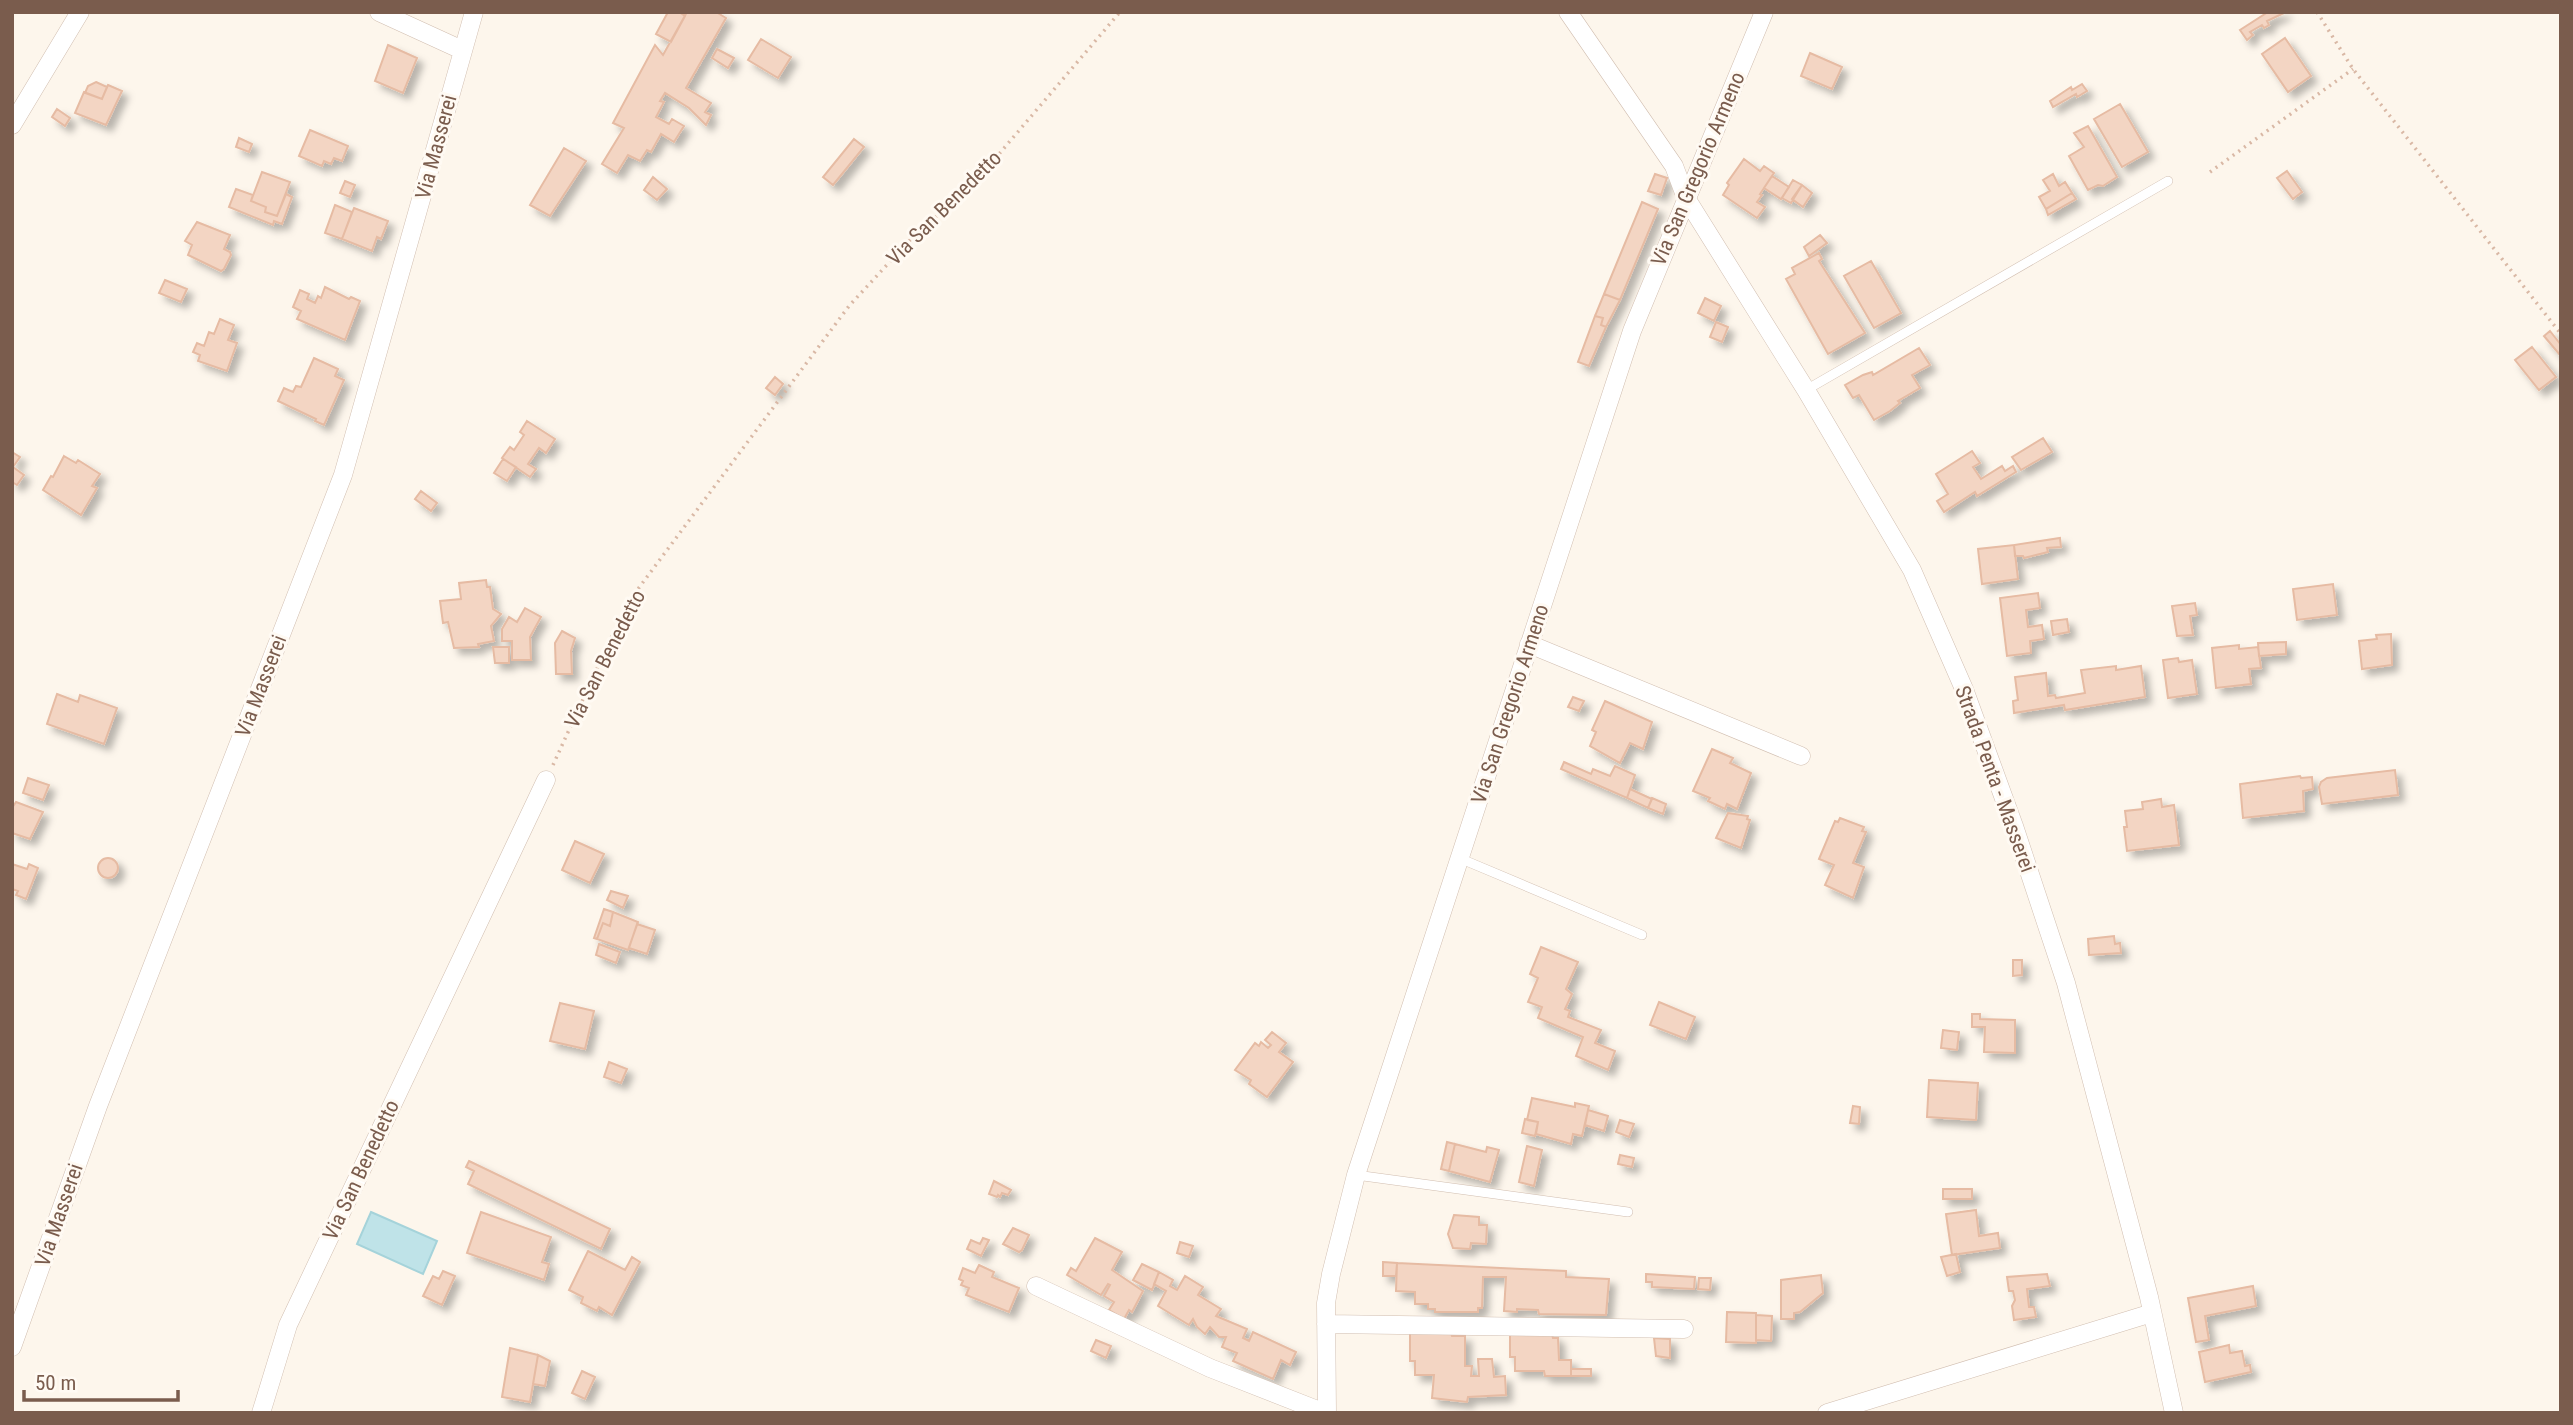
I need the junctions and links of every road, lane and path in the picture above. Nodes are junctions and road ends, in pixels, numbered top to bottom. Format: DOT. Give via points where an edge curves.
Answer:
graph roads {
  1 [pos="80,12"];
  2 [pos="379,12"];
  3 [pos="474,12"];
  4 [pos="1120,12"];
  5 [pos="1568,12"];
  6 [pos="1764,12"];
  7 [pos="2317,12"];
  8 [pos="462,50"];
  9 [pos="2353,69"];
  10 [pos="12,125"];
  11 [pos="2210,172"];
  12 [pos="2168,181"];
  13 [pos="1686,198"];
  14 [pos="2561,334"];
  15 [pos="1806,390"];
  16 [pos="1529,644"];
  17 [pos="1801,756"];
  18 [pos="546,780"];
  19 [pos="1459,858"];
  20 [pos="1642,935"];
  21 [pos="1356,1175"];
  22 [pos="1628,1212"];
  23 [pos="1036,1286"];
  24 [pos="2152,1313"];
  25 [pos="1326,1324"];
  26 [pos="1684,1329"];
  27 [pos="12,1347"];
  28 [pos="261,1413"];
  29 [pos="1326,1413"];
  30 [pos="1827,1413"];
  31 [pos="2174,1413"];
  1 -- 10 [label="street"];
  2 -- 8 [label="street"];
  3 -- 8 [label="street, Via Masserei"];
  4 -- 18 [label="path, Via San Benedetto" via="976,180 909,241 849,306 638,589"];
  5 -- 13 [label="street, Strada Penta - Masserei" via="1674,166"];
  6 -- 13 [label="street, Via San Gregorio Armeno"];
  7 -- 9 [label="path"];
  8 -- 27 [label="street, Via Masserei" via="343,475 97,1106"];
  9 -- 11 [label="path"];
  9 -- 14 [label="path"];
  12 -- 15 [label="lane"];
  13 -- 15 [label="street, Strada Penta - Masserei"];
  13 -- 16 [label="street, Via San Gregorio Armeno" via="1632,331"];
  15 -- 24 [label="street, Strada Penta - Masserei" via="1912,570 1964,689 2066,983"];
  16 -- 17 [label="street"];
  16 -- 19 [label="street, Via San Gregorio Armeno"];
  18 -- 28 [label="street, Via San Benedetto" via="288,1325"];
  19 -- 20 [label="lane"];
  19 -- 21 [label="street, Via San Gregorio Armeno"];
  21 -- 22 [label="lane"];
  21 -- 25 [label="street, Via San Gregorio Armeno" via="1331,1274"];
  23 -- 29 [label="street" via="1210,1368"];
  24 -- 30 [label="street"];
  24 -- 31 [label="street, Strada Penta - Masserei"];
  25 -- 26 [label="street"];
  25 -- 29 [label="street, Via San Gregorio Armeno"];
}
